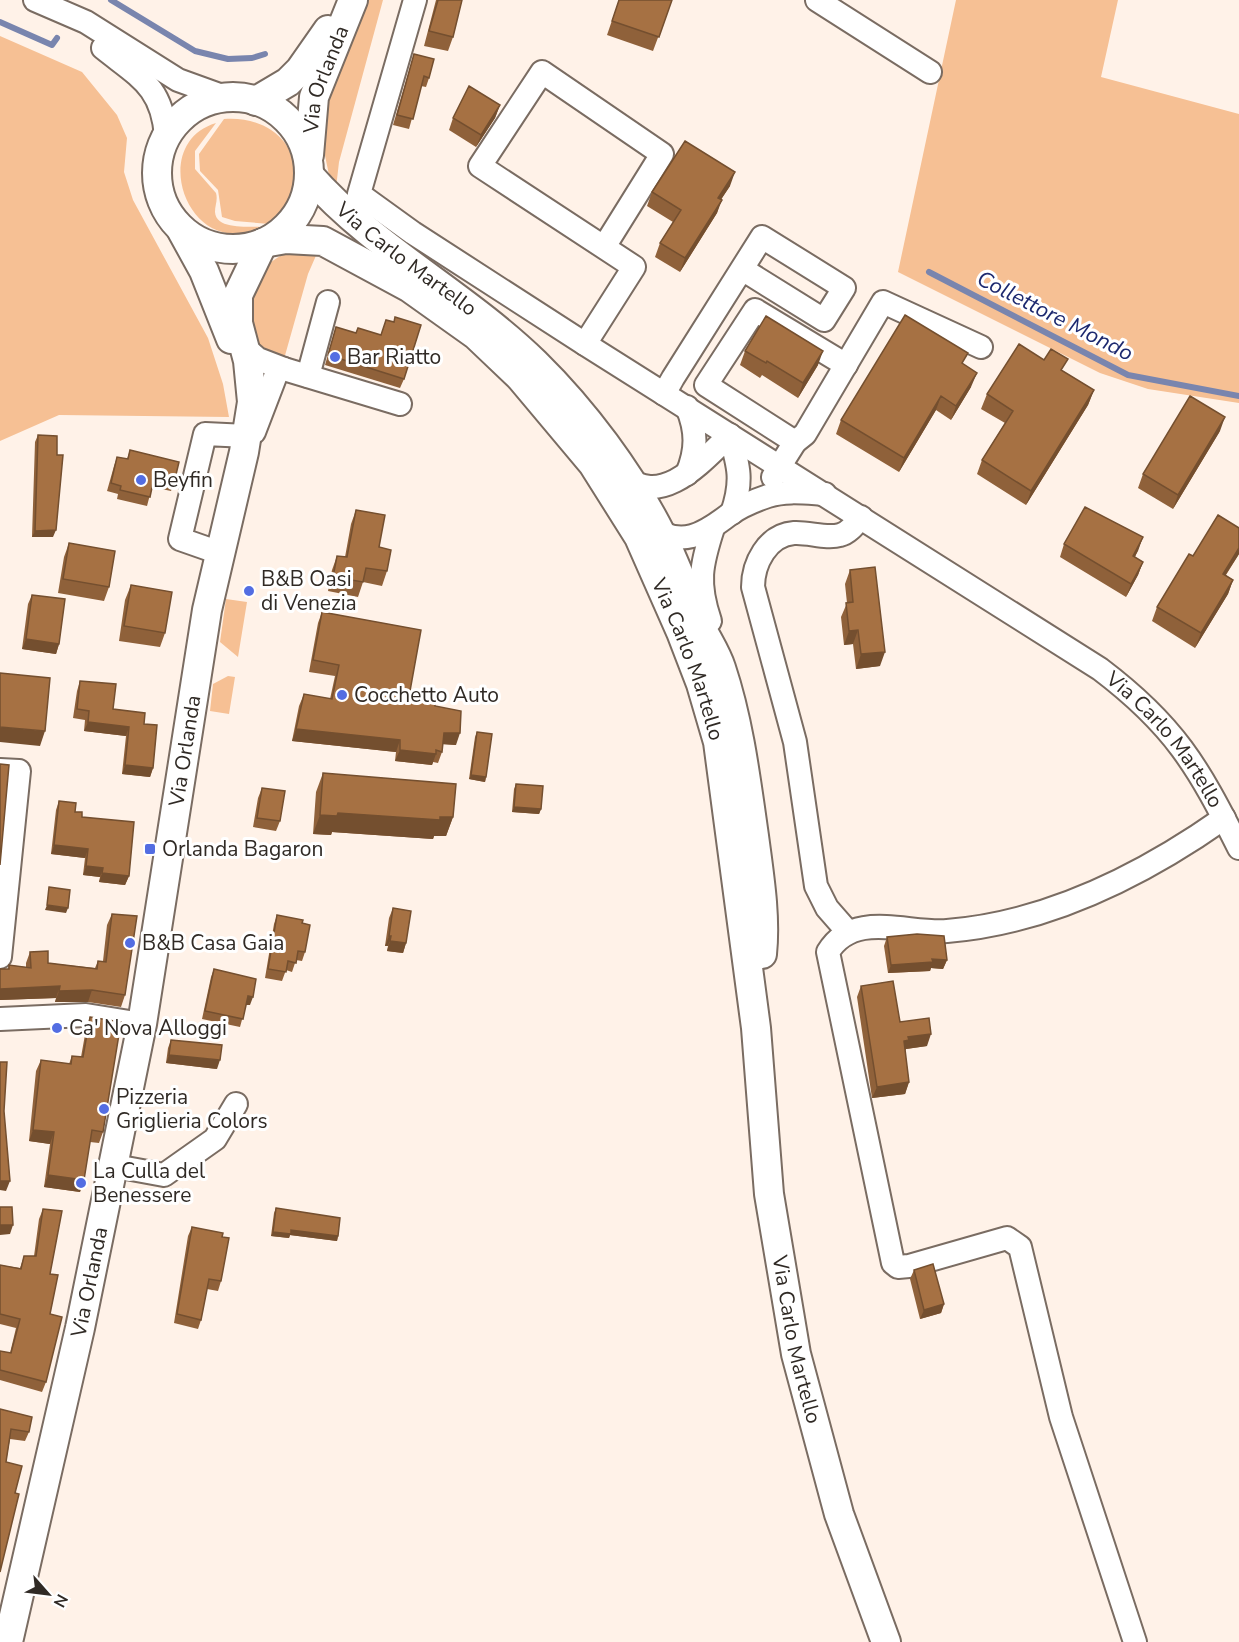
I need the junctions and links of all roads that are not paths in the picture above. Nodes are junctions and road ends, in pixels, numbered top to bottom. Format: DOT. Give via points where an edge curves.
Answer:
graph roads {
  1 [pos="35,0"];
  2 [pos="347,0"];
  3 [pos="353,0"];
  4 [pos="415,0"];
  5 [pos="817,0"];
  6 [pos="61,12"];
  7 [pos="930,72"];
  8 [pos="225,97"];
  9 [pos="256,100"];
  10 [pos="166,136"];
  11 [pos="309,168"];
  12 [pos="182,229"];
  13 [pos="263,243"];
  14 [pos="604,247"];
  15 [pos="742,269"];
  16 [pos="328,302"];
  17 [pos="585,344"];
  18 [pos="487,346"];
  19 [pos="244,347"];
  20 [pos="981,348"];
  21 [pos="846,365"];
  22 [pos="284,369"];
  23 [pos="308,376"];
  24 [pos="664,393"];
  25 [pos="400,404"];
  26 [pos="687,407"];
  27 [pos="247,436"];
  28 [pos="795,442"];
  29 [pos="780,465"];
  30 [pos="687,474"];
  31 [pos="625,476"];
  32 [pos="827,495"];
  33 [pos="740,509"];
  34 [pos="861,517"];
  35 [pos="714,528"];
  36 [pos="660,532"];
  37 [pos="220,553"];
  38 [pos="720,666"];
  39 [pos="0,770"];
  40 [pos="1224,818"];
  41 [pos="1239,848"];
  42 [pos="848,932"];
  43 [pos="0,957"];
  44 [pos="0,1019"];
  45 [pos="142,1024"];
  46 [pos="756,1028"];
  47 [pos="236,1104"];
  48 [pos="115,1166"];
  49 [pos="8,1642"];
  50 [pos="886,1642"];
  51 [pos="1135,1642"];
  1 -- 6 [label="street"];
  2 -- 9 [label="main road, Via Orlanda" via="300,70 288,82"];
  3 -- 11 [label="main road, Via Orlanda" via="314,97"];
  4 -- 17 [label="street, Via Carlo Martello" via="359,194 412,233"];
  5 -- 7 [label="street"];
  6 -- 8 [label="street" via="103,32 178,80"];
  6 -- 10 [label="street" via="152,89 159,100"];
  8 -- 9 [label="main road"];
  8 -- 10 [label="main road" via="197,106"];
  9 -- 11 [label="main road" via="290,122"];
  10 -- 12 [label="main road" via="158,164 159,193 172,219"];
  11 -- 13 [label="main road" via="307,189 296,216"];
  11 -- 31 [label="main road, Via Carlo Martello" via="327,196 365,229 493,324 537,364"];
  12 -- 13 [label="main road" via="193,238 220,248 249,248"];
  12 -- 27 [label="main road, Via Orlanda" via="204,271 232,342 240,368"];
  13 -- 18 [label="main road, Via Carlo Martello" via="286,239 323,241 410,288"];
  13 -- 19 [label="main road, Via Orlanda" via="238,294 238,323"];
  14 -- 14 [label="street" via="480,166 542,72 662,154"];
  14 -- 17 [label="street" via="634,267"];
  15 -- 24 [label="street"];
  16 -- 23 [label="street"];
  17 -- 24 [label="street, Via Carlo Martello"];
  18 -- 36 [label="street, Via Carlo Martello" via="533,381 559,407 590,442 640,518"];
  18 -- 46 [label="main road, Via Carlo Martello" via="520,377 593,464 639,537 681,632 718,742"];
  19 -- 22 [label="street" via="258,359"];
  19 -- 27 [label="main road, Via Orlanda" via="251,383"];
  20 -- 21 [label="street" via="883,303"];
  21 -- 28 [label="street" via="804,435"];
  21 -- 28 [label="street" via="755,310 706,385"];
  22 -- 23 [label="street"];
  22 -- 27 [label="street" via="277,372 257,426"];
  23 -- 25 [label="street"];
  24 -- 26 [label="street, Via Carlo Martello"];
  26 -- 29 [label="street, Via Carlo Martello"];
  26 -- 30 [label="street" via="696,435"];
  27 -- 37 [label="main road, Via Orlanda"];
  27 -- 37 [label="street" via="206,434 180,539"];
  28 -- 29 [label="street"];
  29 -- 32 [label="street, Via Carlo Martello"];
  29 -- 33 [label="street" via="763,492"];
  30 -- 31 [label="street" via="663,486 639,483"];
  30 -- 33 [label="street" via="730,435 740,473"];
  31 -- 36 [label="main road, Via Carlo Martello"];
  32 -- 33 [label="street" via="781,493"];
  32 -- 34 [label="street, Via Carlo Martello"];
  33 -- 35 [label="street"];
  34 -- 40 [label="street, Via Carlo Martello" via="1100,669 1128,691 1185,750"];
  34 -- 42 [label="street" via="838,536 792,533 777,539 760,557 753,578 795,742 816,886 827,908"];
  35 -- 36 [label="street" via="688,537"];
  35 -- 38 [label="street, Via Carlo Martello" via="700,580 718,644"];
  36 -- 38 [label="main road, Via Carlo Martello"];
  37 -- 45 [label="main road, Via Orlanda" via="207,610"];
  38 -- 46 [label="main road, Via Carlo Martello" via="747,785 757,863 763,943"];
  39 -- 43 [label="street" via="19,771"];
  40 -- 41 [label="street, Via Carlo Martello"];
  40 -- 42 [label="street" via="1170,855 1130,876 1034,915 946,931 862,927"];
  42 -- 51 [label="street" via="828,952 893,1263 897,1267 909,1266 1007,1238 1020,1247 1060,1417"];
  44 -- 45 [label="street" via="86,1016"];
  45 -- 48 [label="main road, Via Orlanda"];
  46 -- 50 [label="main road, Via Carlo Martello" via="769,1194 796,1354 839,1514"];
  47 -- 48 [label="street" via="215,1139 164,1174"];
  48 -- 49 [label="main road, Via Orlanda"];
}
